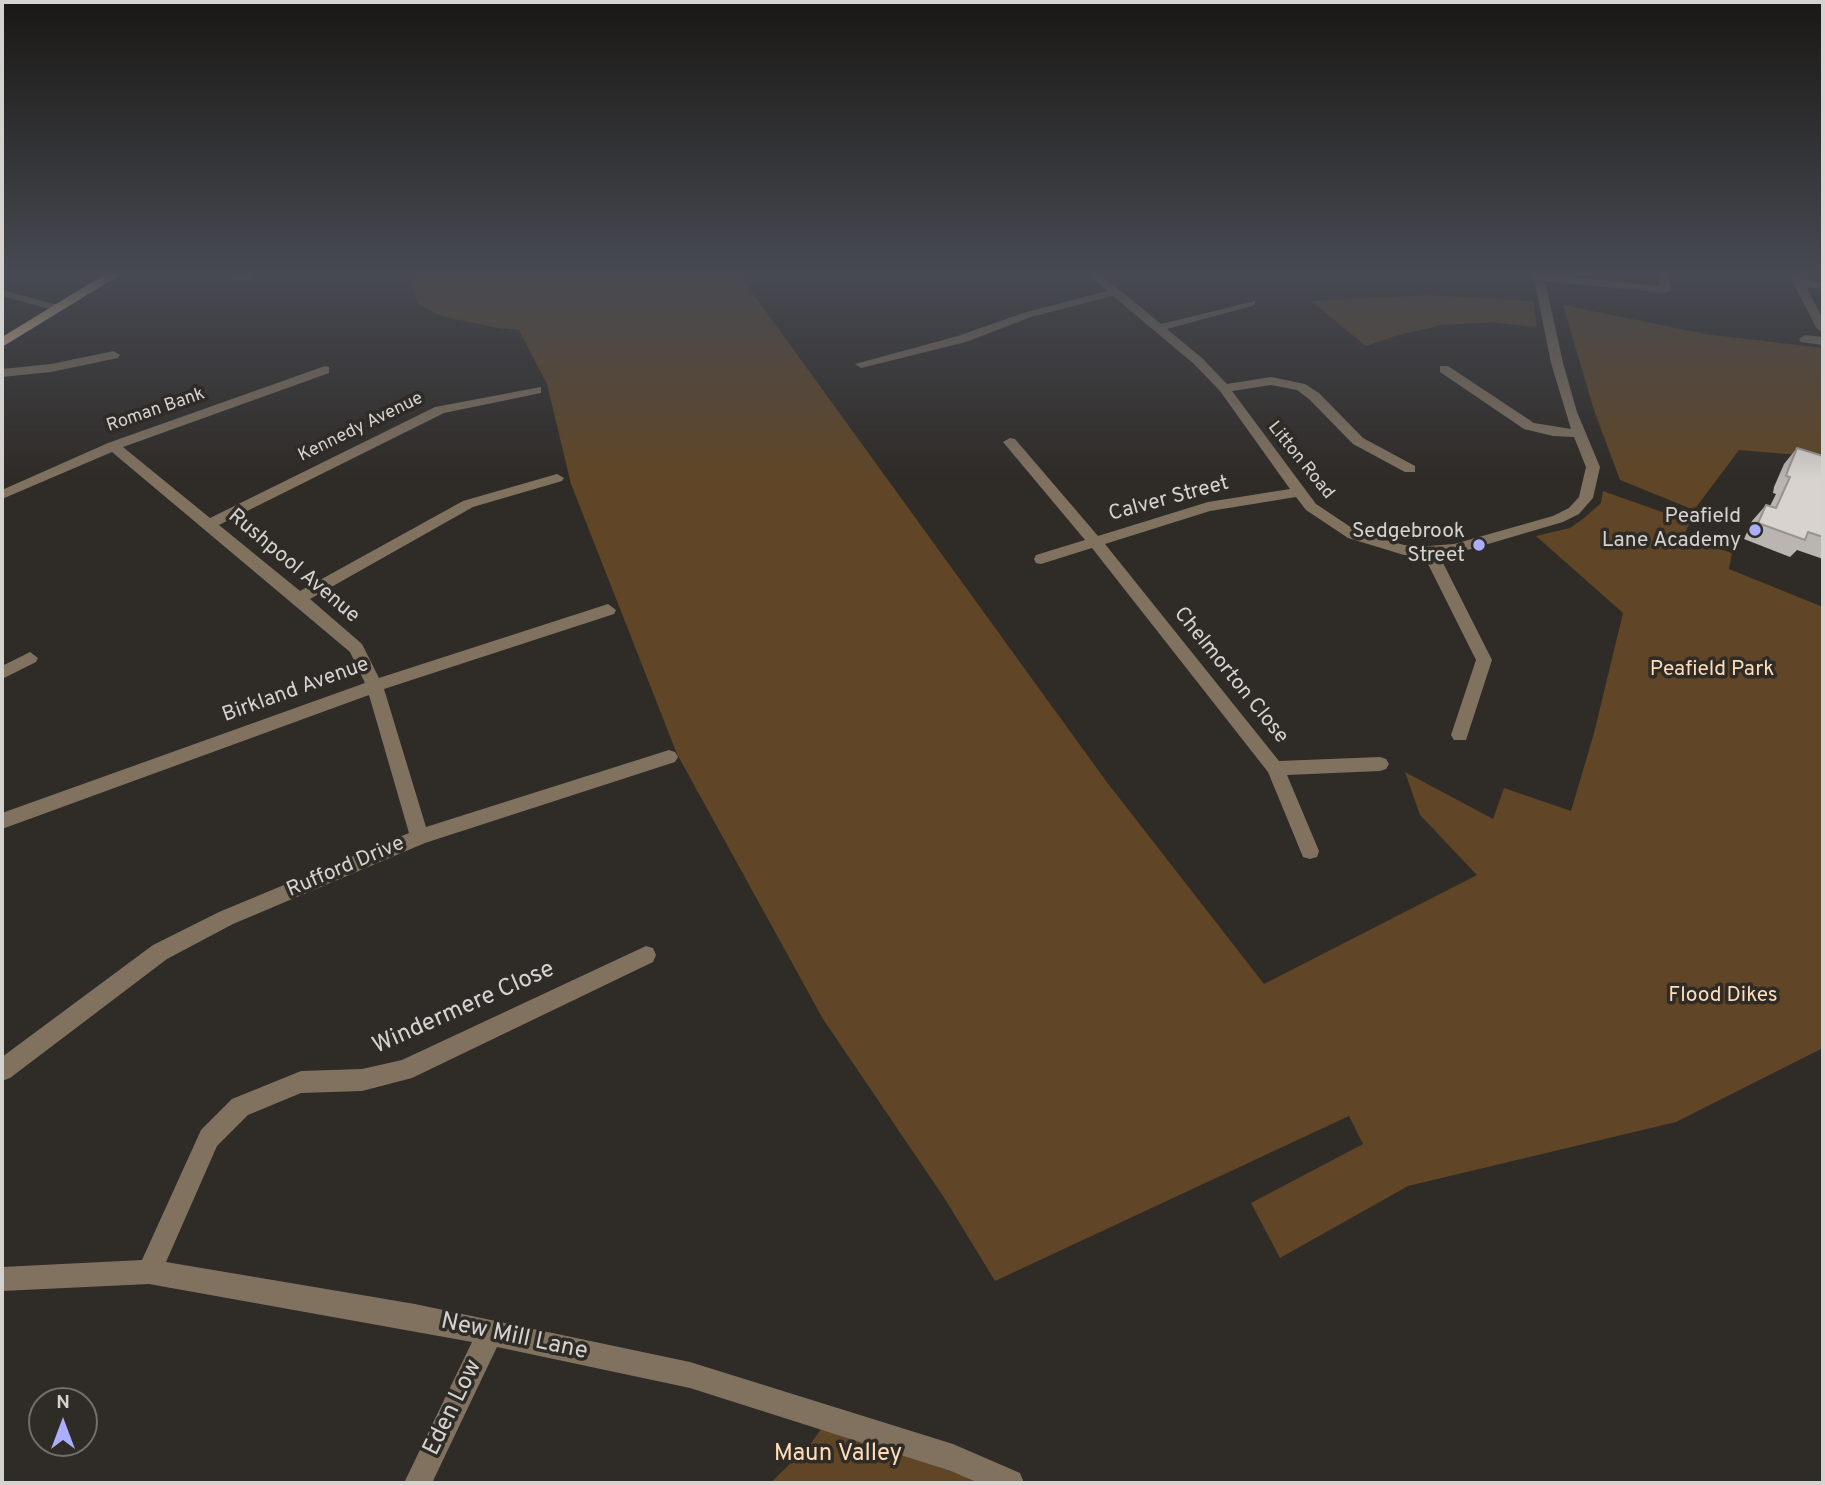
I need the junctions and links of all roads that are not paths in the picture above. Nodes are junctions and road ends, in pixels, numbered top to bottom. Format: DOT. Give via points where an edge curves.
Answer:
graph roads {
  1 [pos="949,342"];
  2 [pos="1174,342"];
  3 [pos="1553,342"];
  4 [pos="114,355"];
  5 [pos="861,364"];
  6 [pos="1458,365"];
  7 [pos="1444,369"];
  8 [pos="325,370"];
  9 [pos="2,373"];
  10 [pos="1429,373"];
  11 [pos="1224,388"];
  12 [pos="537,390"];
  13 [pos="1580,433"];
  14 [pos="1010,442"];
  15 [pos="113,446"];
  16 [pos="1410,469"];
  17 [pos="557,478"];
  18 [pos="1298,492"];
  19 [pos="2,495"];
  20 [pos="209,524"];
  21 [pos="1093,543"];
  22 [pos="1429,551"];
  23 [pos="1041,559"];
  24 [pos="299,598"];
  25 [pos="608,610"];
  26 [pos="30,658"];
  27 [pos="2,673"];
  28 [pos="375,686"];
  29 [pos="1460,735"];
  30 [pos="669,757"];
  31 [pos="1380,764"];
  32 [pos="1275,768"];
  33 [pos="2,821"];
  34 [pos="420,837"];
  35 [pos="1310,851"];
  36 [pos="646,955"];
  37 [pos="2,1069"];
  38 [pos="149,1272"];
  39 [pos="2,1279"];
  40 [pos="490,1333"];
  41 [pos="418,1483"];
  42 [pos="1010,1483"];
  1 -- 5 [label="street"];
  2 -- 11 [label="street, Litton Road"];
  3 -- 13 [label="street, Litton Road"];
  4 -- 9 [label="street"];
  6 -- 7 [label="street"];
  7 -- 10 [label="street"];
  7 -- 13 [label="street" via="1529,426"];
  8 -- 15 [label="street, Roman Bank"];
  11 -- 16 [label="street" via="1271,381 1301,387 1358,441"];
  11 -- 18 [label="street, Litton Road"];
  12 -- 20 [label="street, Kennedy Avenue" via="440,410"];
  13 -- 22 [label="street, Litton Road" via="1592,467 1586,498 1574,511 1492,539"];
  14 -- 21 [label="street, Chelmorton Close"];
  15 -- 19 [label="street, Roman Bank"];
  15 -- 20 [label="street, Rushpool Avenue"];
  17 -- 24 [label="street" via="468,504"];
  18 -- 21 [label="street, Calver Street" via="1208,507"];
  18 -- 22 [label="street, Litton Road" via="1330,523 1353,535 1404,550"];
  20 -- 24 [label="street, Rushpool Avenue"];
  21 -- 23 [label="street, Calver Street"];
  21 -- 32 [label="street, Chelmorton Close"];
  22 -- 29 [label="street" via="1484,660"];
  24 -- 28 [label="street, Rushpool Avenue" via="356,648"];
  25 -- 28 [label="street, Birkland Avenue"];
  26 -- 27 [label="street"];
  28 -- 33 [label="street, Birkland Avenue"];
  28 -- 34 [label="street, Rushpool Avenue"];
  30 -- 34 [label="street, Rufford Drive"];
  31 -- 32 [label="street"];
  32 -- 35 [label="street, Chelmorton Close"];
  34 -- 37 [label="street, Rufford Drive" via="226,918 160,952"];
  36 -- 38 [label="street, Windermere Close" via="404,1070 362,1080 301,1082 240,1107 209,1138"];
  38 -- 39 [label="street, New Mill Lane"];
  38 -- 40 [label="street, New Mill Lane"];
  40 -- 41 [label="street, Eden Low"];
  40 -- 42 [label="street, New Mill Lane" via="690,1376 953,1458"];
}
